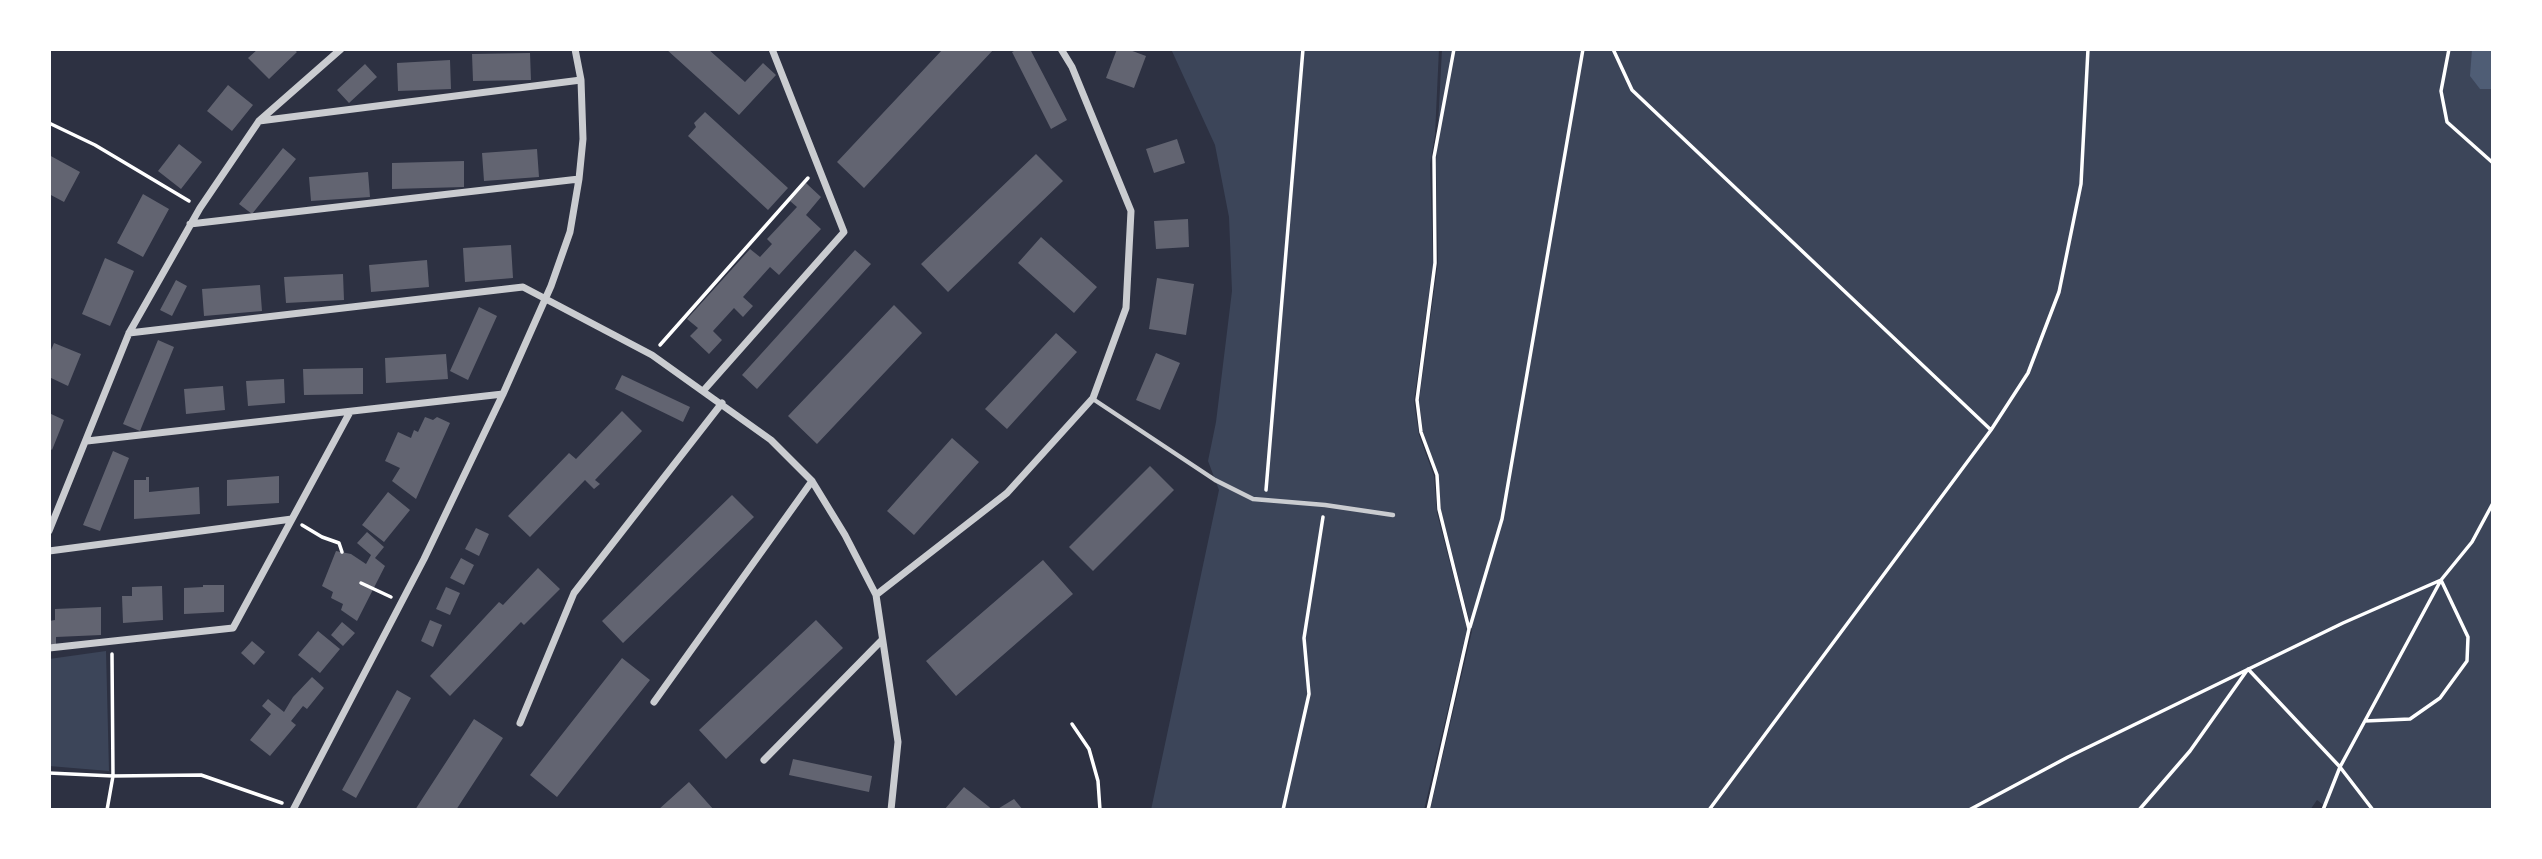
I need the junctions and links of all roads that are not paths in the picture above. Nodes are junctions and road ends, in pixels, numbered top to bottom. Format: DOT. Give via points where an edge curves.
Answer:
graph roads {
  1 [pos="341,49"];
  2 [pos="575,49"];
  3 [pos="772,49"];
  4 [pos="1060,49"];
  5 [pos="581,80"];
  6 [pos="259,121"];
  7 [pos="579,179"];
  8 [pos="190,224"];
  9 [pos="546,298"];
  10 [pos="129,333"];
  11 [pos="704,390"];
  12 [pos="503,394"];
  13 [pos="1093,398"];
  14 [pos="722,403"];
  15 [pos="350,412"];
  16 [pos="87,441"];
  17 [pos="812,481"];
  18 [pos="1393,516"];
  19 [pos="291,521"];
  20 [pos="49,531"];
  21 [pos="49,551"];
  22 [pos="876,595"];
  23 [pos="882,640"];
  24 [pos="49,648"];
  25 [pos="654,702"];
  26 [pos="520,723"];
  27 [pos="764,760"];
  28 [pos="293,809"];
  29 [pos="891,810"];
  1 -- 6 [label="street"];
  2 -- 5 [label="street"];
  3 -- 11 [label="street" via="844,232"];
  4 -- 13 [label="street" via="1072,67 1131,211 1126,308"];
  5 -- 6 [label="street"];
  5 -- 7 [label="street"];
  6 -- 8 [label="street"];
  7 -- 8 [label="street"];
  7 -- 9 [label="street" via="570,232"];
  8 -- 10 [label="street"];
  9 -- 10 [label="street" via="523,287"];
  9 -- 11 [label="street" via="652,355"];
  9 -- 12 [label="street"];
  10 -- 16 [label="street"];
  11 -- 14 [label="street"];
  12 -- 15 [label="street"];
  12 -- 28 [label="street"];
  13 -- 18 [label="lane" via="1215,480 1253,499"];
  13 -- 22 [label="street" via="1007,493"];
  14 -- 17 [label="street" via="771,440"];
  14 -- 26 [label="street" via="574,593"];
  15 -- 16 [label="street"];
  15 -- 19 [label="street"];
  16 -- 20 [label="street"];
  17 -- 22 [label="street"];
  17 -- 25 [label="street"];
  19 -- 21 [label="street"];
  19 -- 24 [label="street" via="233,628"];
  22 -- 23 [label="street"];
  23 -- 27 [label="street"];
  23 -- 29 [label="street" via="898,742"];
}
